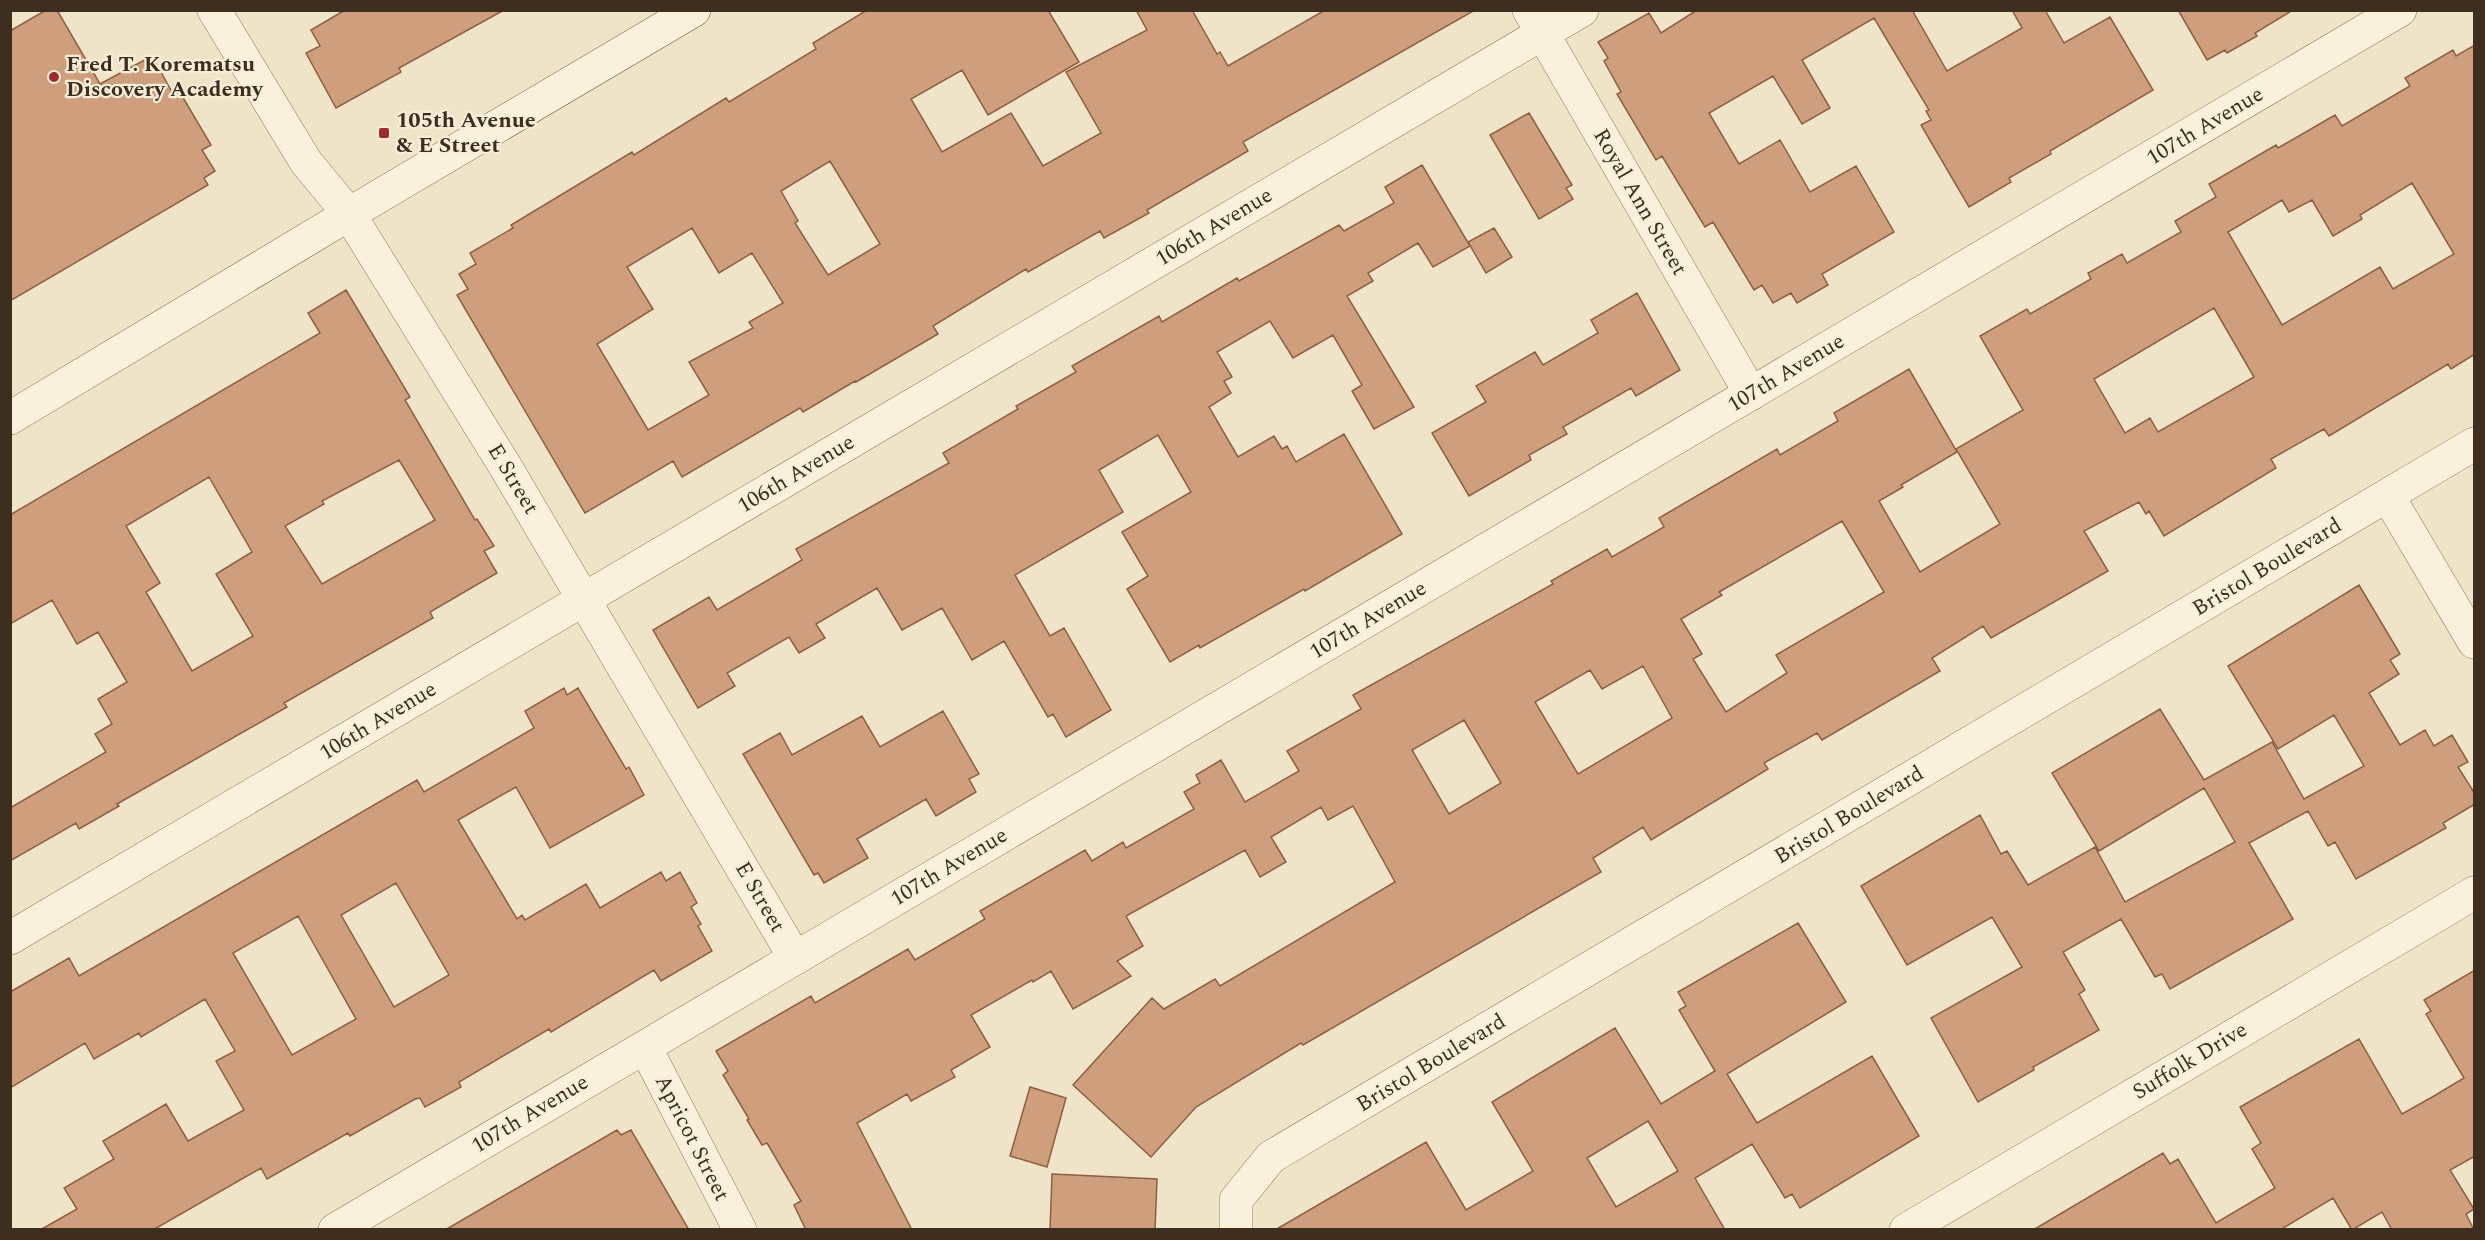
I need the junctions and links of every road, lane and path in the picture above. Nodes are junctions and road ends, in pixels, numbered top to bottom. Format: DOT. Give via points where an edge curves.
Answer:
graph roads {
  1 [pos="214,10"];
  2 [pos="694,10"];
  3 [pos="1582,10"];
  4 [pos="2400,10"];
  5 [pos="1536,22"];
  6 [pos="349,214"];
  7 [pos="1751,394"];
  8 [pos="10,418"];
  9 [pos="2475,444"];
  10 [pos="2388,496"];
  11 [pos="585,598"];
  12 [pos="2475,642"];
  13 [pos="2475,893"];
  14 [pos="10,938"];
  15 [pos="795,958"];
  16 [pos="645,1047"];
  17 [pos="1236,1215"];
  18 [pos="335,1230"];
  19 [pos="740,1230"];
  20 [pos="1906,1230"];
  1 -- 6 [label="street, E Street" via="306,162"];
  2 -- 6 [label="street"];
  3 -- 5 [label="street, 106th Avenue"];
  4 -- 7 [label="street, 107th Avenue"];
  5 -- 7 [label="street, Royal Ann Street"];
  5 -- 11 [label="street, 106th Avenue"];
  6 -- 8 [label="street"];
  6 -- 11 [label="street, E Street"];
  7 -- 15 [label="street, 107th Avenue"];
  9 -- 10 [label="street, Bristol Boulevard"];
  10 -- 12 [label="street"];
  10 -- 17 [label="street, Bristol Boulevard" via="1271,1157"];
  11 -- 14 [label="street, 106th Avenue"];
  11 -- 15 [label="street, E Street"];
  13 -- 20 [label="street, Suffolk Drive"];
  15 -- 16 [label="street, 107th Avenue"];
  16 -- 18 [label="street, 107th Avenue"];
  16 -- 19 [label="street, Apricot Street"];
}
